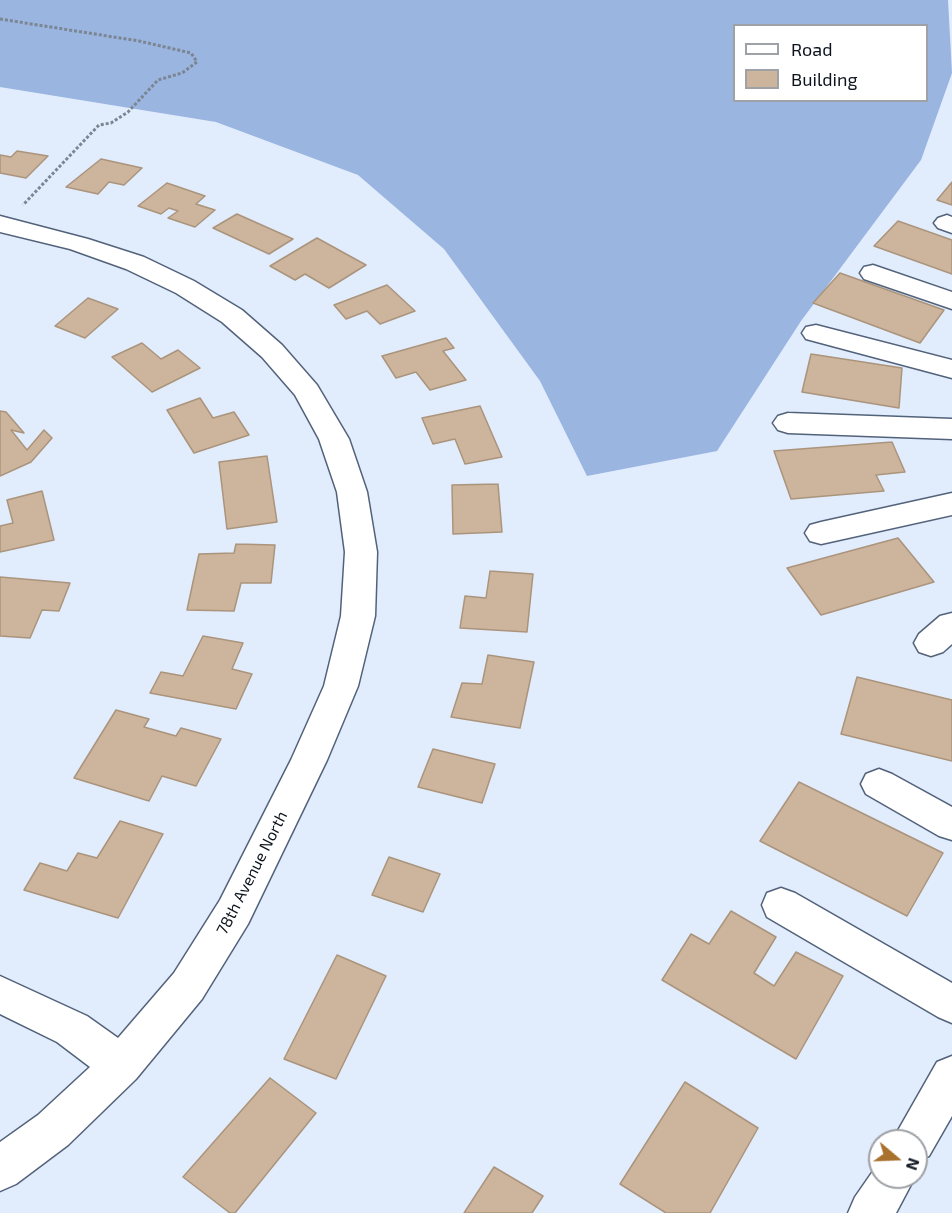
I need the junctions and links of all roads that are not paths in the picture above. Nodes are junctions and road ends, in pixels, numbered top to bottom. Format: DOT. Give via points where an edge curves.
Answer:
graph roads {
  1 [pos="2,225"];
  2 [pos="873,273"];
  3 [pos="952,302"];
  4 [pos="816,333"];
  5 [pos="952,369"];
  6 [pos="788,423"];
  7 [pos="952,429"];
  8 [pos="952,504"];
  9 [pos="821,533"];
  10 [pos="879,784"];
  11 [pos="952,825"];
  12 [pos="781,905"];
  13 [pos="0,994"];
  14 [pos="952,1004"];
  15 [pos="122,1065"];
  16 [pos="952,1076"];
  17 [pos="921,1129"];
  18 [pos="0,1169"];
  19 [pos="885,1189"];
  20 [pos="871,1213"];
  1 -- 15 [label="street, 78th Avenue North" via="80,244 135,263 232,316 272,351 307,391 334,439 354,503 361,552 358,616 340,686 309,760 234,912 188,986"];
  2 -- 3 [label="street"];
  4 -- 5 [label="street"];
  6 -- 7 [label="street"];
  8 -- 9 [label="street"];
  10 -- 11 [label="street"];
  12 -- 14 [label="street"];
  13 -- 15 [label="street" via="72,1029"];
  15 -- 18 [label="street, 78th Avenue North" via="53,1130"];
  16 -- 17 [label="street"];
  19 -- 20 [label="street"];
}
